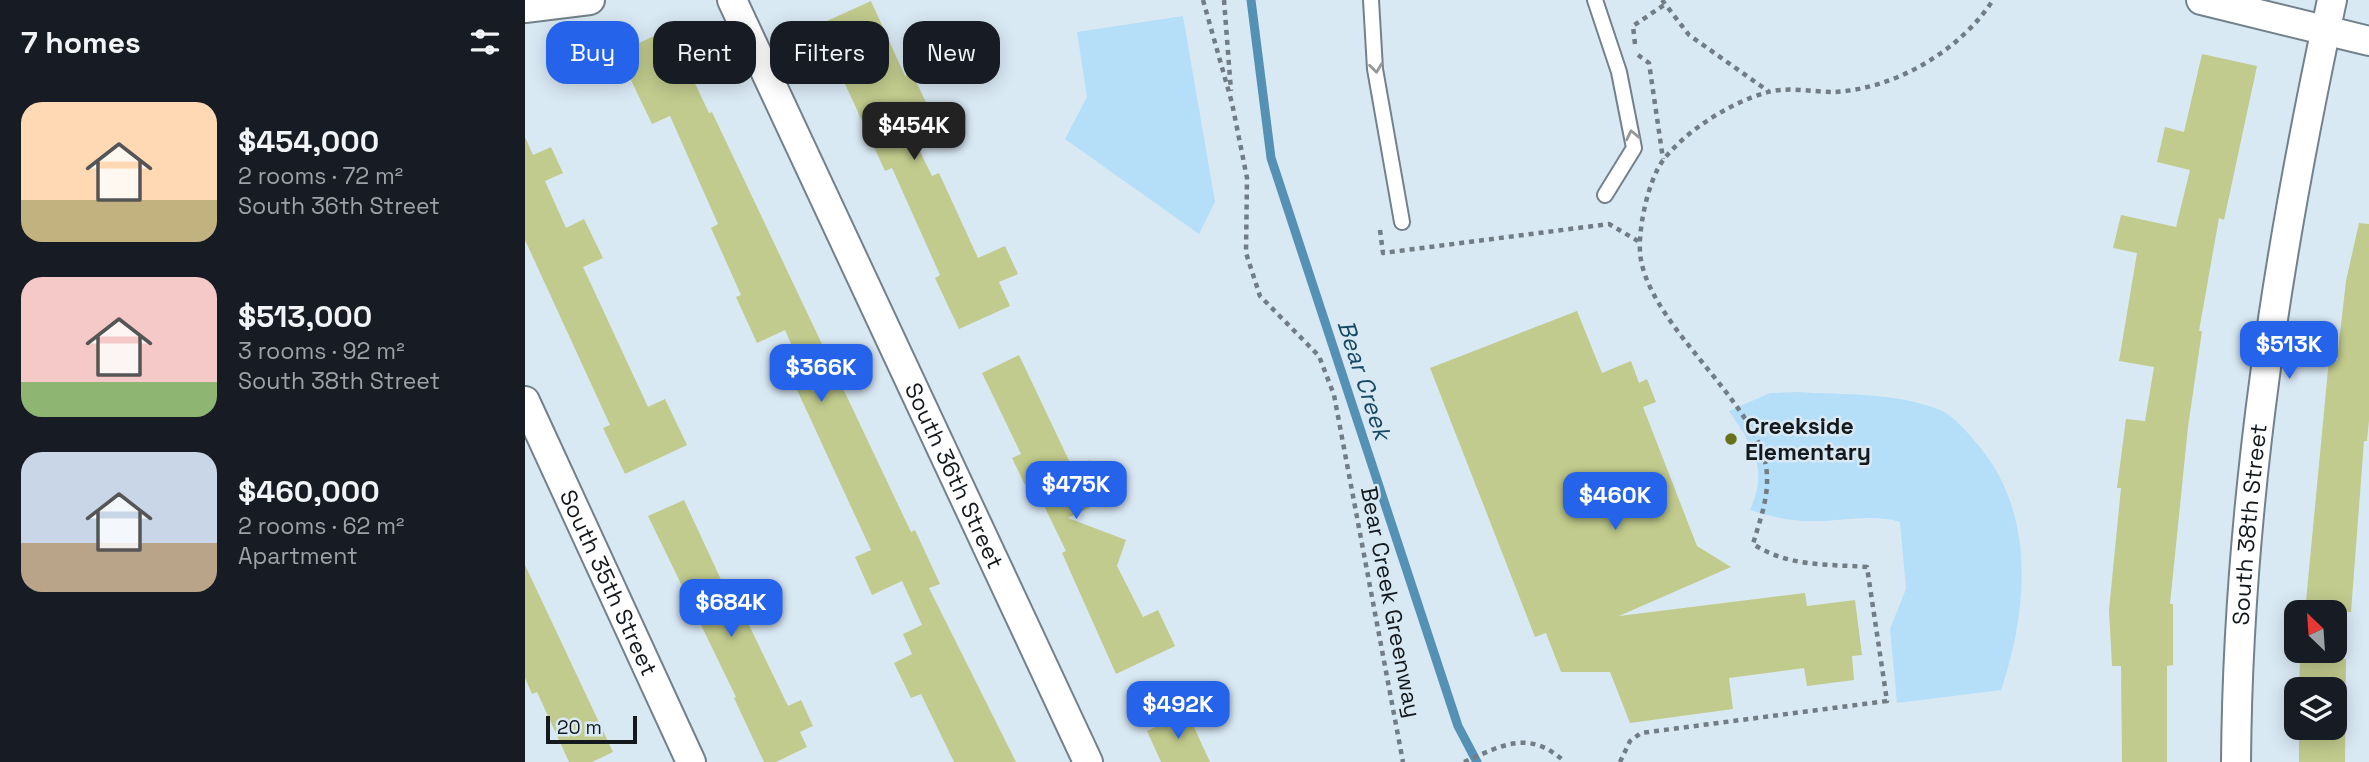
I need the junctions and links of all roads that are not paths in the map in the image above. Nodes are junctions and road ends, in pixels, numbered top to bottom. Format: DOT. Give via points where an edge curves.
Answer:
graph roads {
  1 [pos="590,0"];
  2 [pos="732,0"];
  3 [pos="1371,0"];
  4 [pos="1595,0"];
  5 [pos="2201,0"];
  6 [pos="2332,0"];
  7 [pos="525,8"];
  8 [pos="2325,32"];
  9 [pos="2369,41"];
  10 [pos="1605,195"];
  11 [pos="1402,222"];
  12 [pos="525,401"];
  13 [pos="691,762"];
  14 [pos="1088,762"];
  15 [pos="2236,762"];
  1 -- 7 [label="street"];
  2 -- 14 [label="street, South 36th Street"];
  3 -- 11 [label="lane, one-way" via="1375,69"];
  10 -- 4 [label="lane, one-way" via="1634,148 1619,72"];
  5 -- 8 [label="street"];
  6 -- 8 [label="street, South 38th Street"];
  8 -- 9 [label="street"];
  8 -- 15 [label="street, South 38th Street" via="2276,291 2247,508 2237,654"];
  12 -- 13 [label="street, South 35th Street"];
}
